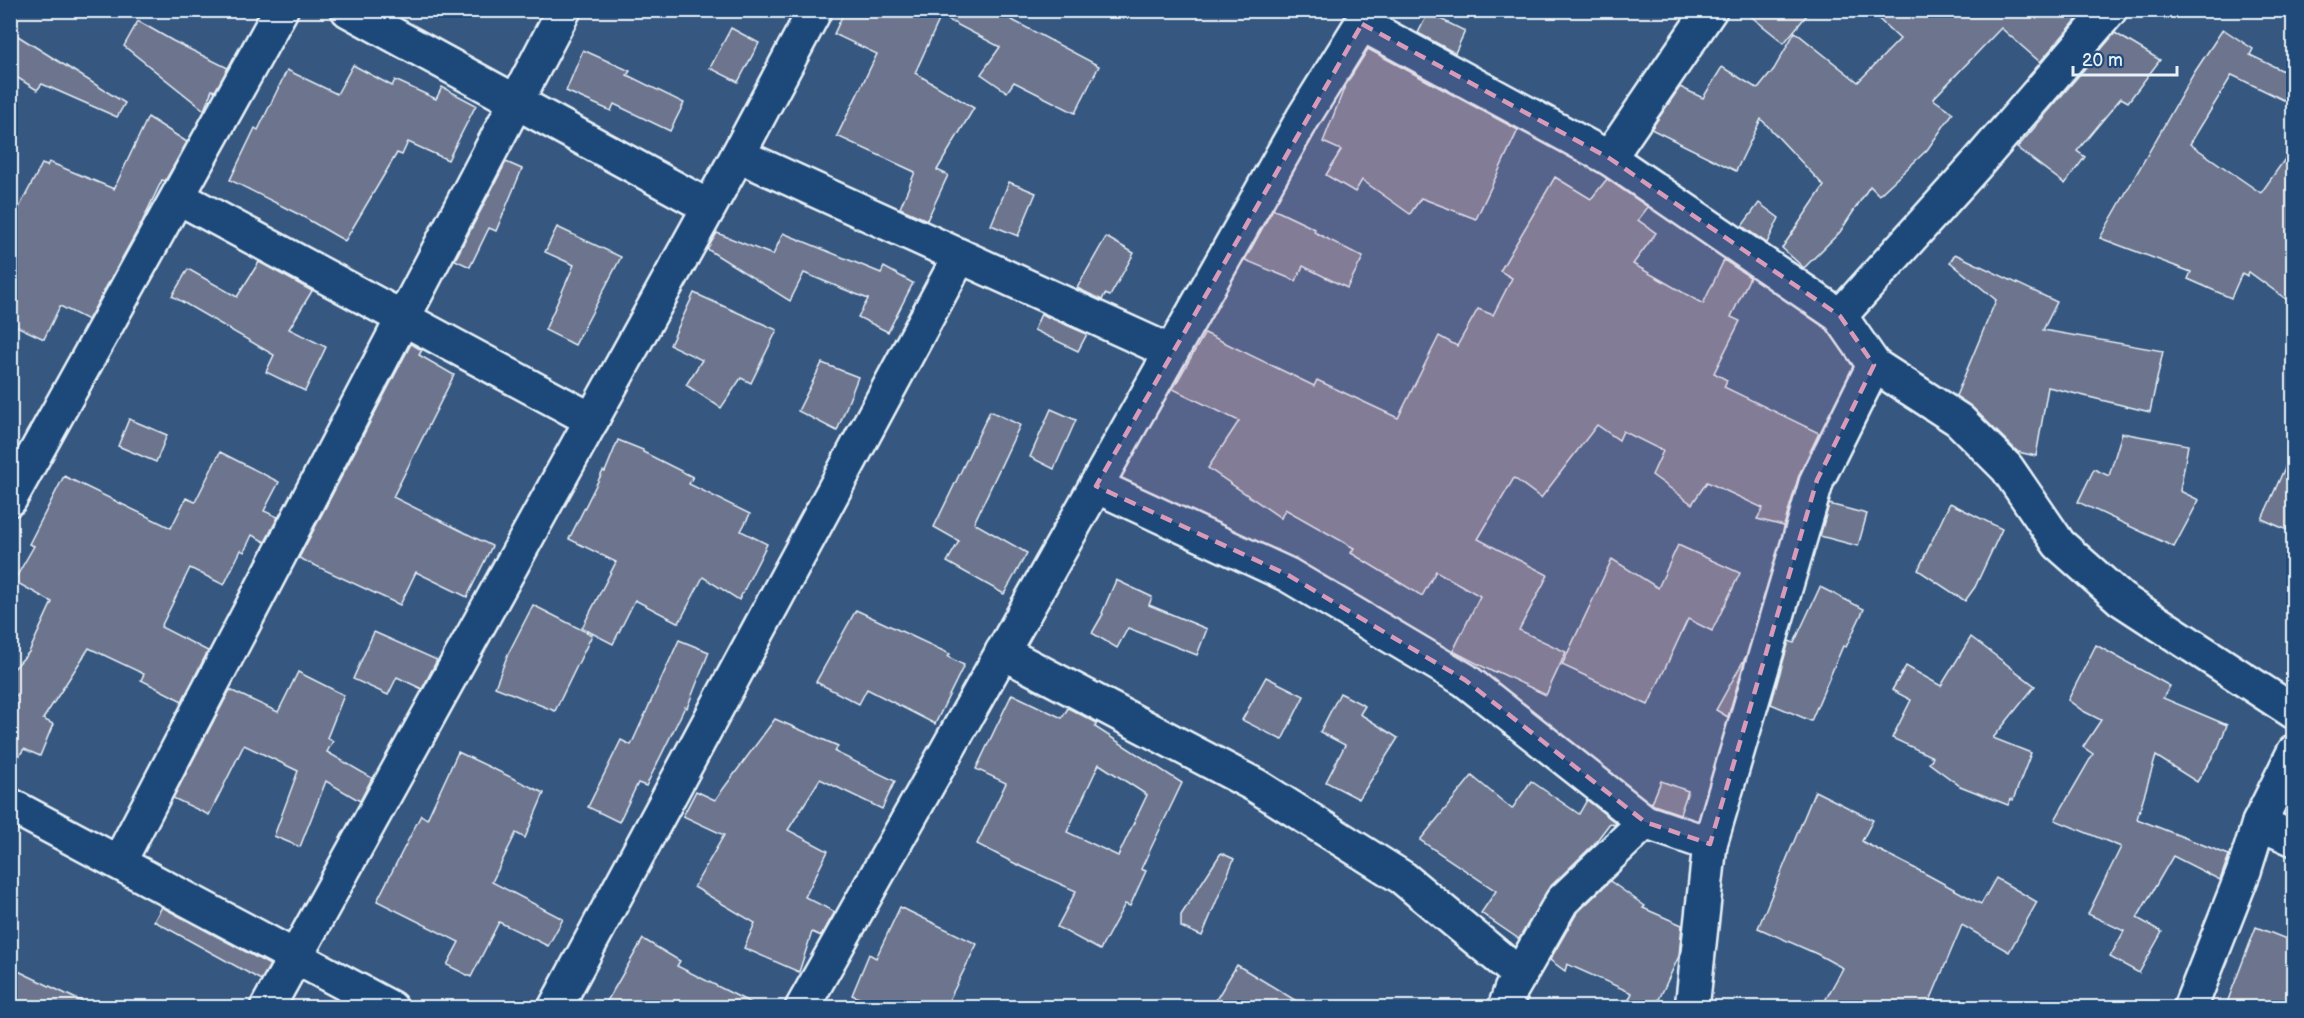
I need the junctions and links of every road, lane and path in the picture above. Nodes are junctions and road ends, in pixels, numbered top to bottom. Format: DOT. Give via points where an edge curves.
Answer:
graph roads {
  1 [pos="281,10"];
  2 [pos="348,10"];
  3 [pos="564,10"];
  4 [pos="815,10"];
  5 [pos="1710,10"];
  6 [pos="2110,10"];
  7 [pos="1366,17"];
  8 [pos="516,102"];
  9 [pos="738,155"];
  10 [pos="1609,158"];
  11 [pos="178,197"];
  12 [pos="709,207"];
  13 [pos="960,256"];
  14 [pos="1840,316"];
  15 [pos="403,318"];
  16 [pos="1171,352"];
  17 [pos="1874,365"];
  18 [pos="592,420"];
  19 [pos="1096,486"];
  20 [pos="10,499"];
  21 [pos="1002,652"];
  22 [pos="2294,712"];
  23 [pos="2294,752"];
  24 [pos="10,805"];
  25 [pos="1645,822"];
  26 [pos="2259,823"];
  27 [pos="2294,839"];
  28 [pos="1710,844"];
  29 [pos="118,862"];
  30 [pos="295,955"];
  31 [pos="1520,975"];
  32 [pos="267,1008"];
  33 [pos="391,1008"];
  34 [pos="555,1008"];
  35 [pos="802,1008"];
  36 [pos="1505,1008"];
  37 [pos="1692,1008"];
  38 [pos="2190,1008"];
  1 -- 11 [label="street"];
  2 -- 8 [label="street"];
  3 -- 8 [label="street"];
  4 -- 9 [label="street"];
  5 -- 10 [label="street"];
  6 -- 14 [label="street"];
  7 -- 10 [label="street"];
  7 -- 16 [label="street" via="1303,118"];
  8 -- 12 [label="street"];
  8 -- 15 [label="street"];
  9 -- 12 [label="street"];
  9 -- 13 [label="street"];
  10 -- 14 [label="street"];
  11 -- 15 [label="street"];
  11 -- 20 [label="street"];
  12 -- 18 [label="street"];
  13 -- 16 [label="street"];
  13 -- 34 [label="street"];
  14 -- 17 [label="street"];
  15 -- 18 [label="street"];
  15 -- 29 [label="street"];
  16 -- 19 [label="street"];
  17 -- 22 [label="street" via="1959,420 2007,468 2059,544 2121,599"];
  17 -- 28 [label="street" via="1817,480"];
  18 -- 30 [label="street"];
  19 -- 21 [label="street"];
  19 -- 25 [label="street" via="1288,575 1465,680"];
  21 -- 31 [label="street" via="1255,785 1403,878"];
  21 -- 35 [label="street"];
  23 -- 26 [label="street"];
  24 -- 29 [label="street"];
  25 -- 28 [label="street"];
  25 -- 31 [label="street" via="1562,901"];
  26 -- 27 [label="street"];
  26 -- 38 [label="street"];
  28 -- 37 [label="street"];
  29 -- 30 [label="street"];
  30 -- 32 [label="street"];
  30 -- 33 [label="street"];
  31 -- 36 [label="street"];
}
